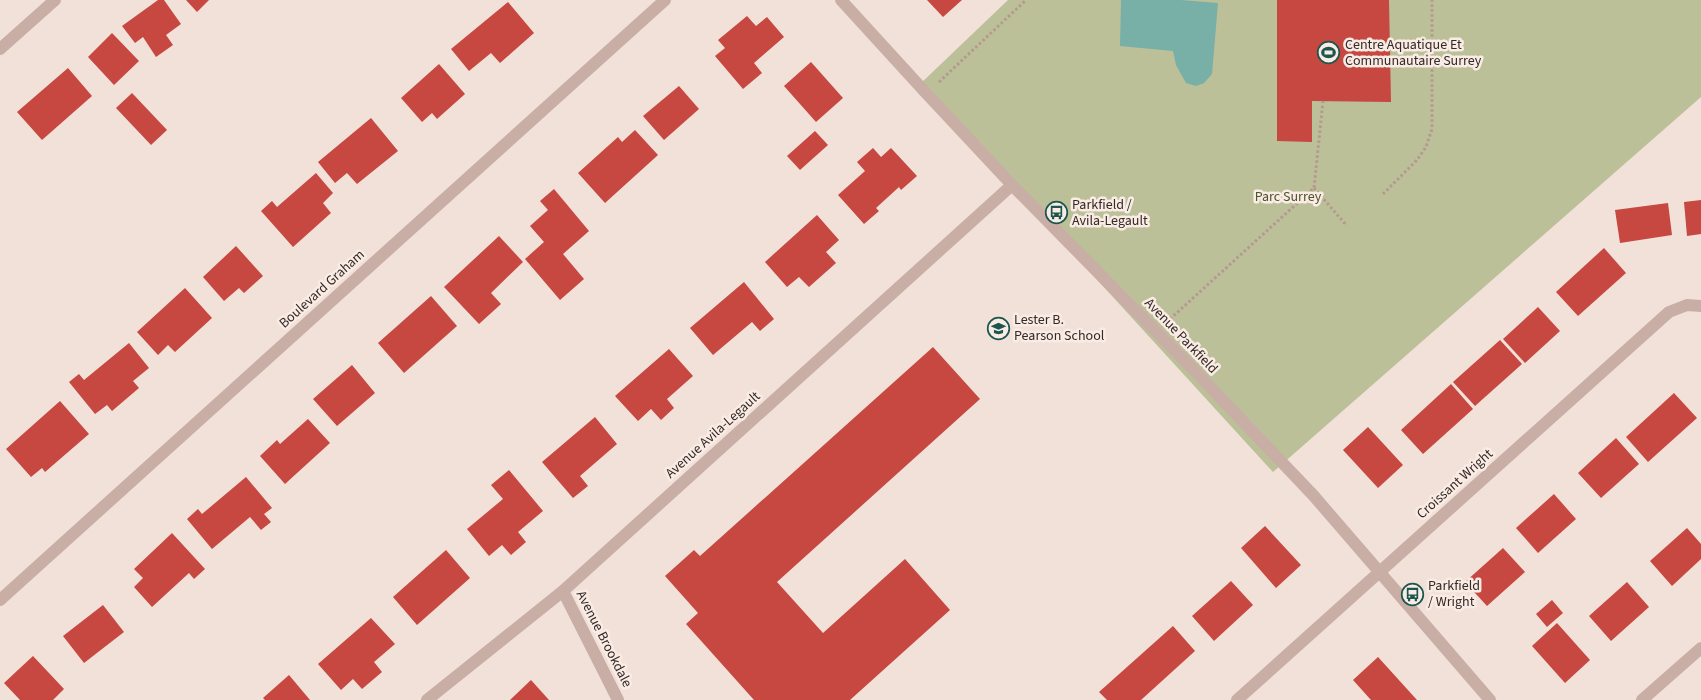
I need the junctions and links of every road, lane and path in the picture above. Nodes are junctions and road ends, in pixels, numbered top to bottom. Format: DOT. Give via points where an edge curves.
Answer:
graph roads {
  1 [pos="55,0"];
  2 [pos="665,0"];
  3 [pos="841,0"];
  4 [pos="1026,0"];
  5 [pos="1432,0"];
  6 [pos="0,50"];
  7 [pos="936,84"];
  8 [pos="1323,101"];
  9 [pos="1012,185"];
  10 [pos="1314,188"];
  11 [pos="1383,194"];
  12 [pos="1347,226"];
  13 [pos="1701,306"];
  14 [pos="1167,322"];
  15 [pos="1380,572"];
  16 [pos="563,591"];
  17 [pos="0,600"];
  18 [pos="1701,648"];
  19 [pos="427,700"];
  20 [pos="618,700"];
  21 [pos="1236,700"];
  22 [pos="1490,700"];
  23 [pos="1642,700"];
  1 -- 6 [label="street"];
  2 -- 17 [label="street, Boulevard Graham"];
  3 -- 9 [label="street, Avenue Parkfield"];
  4 -- 7 [label="path"];
  5 -- 11 [label="path" via="1432,128 1426,147 1417,160"];
  8 -- 10 [label="path"];
  9 -- 15 [label="street, Avenue Parkfield" via="1313,495"];
  9 -- 16 [label="street, Avenue Avila-Legault"];
  10 -- 12 [label="path"];
  10 -- 14 [label="path"];
  13 -- 15 [label="street, Croissant Wright" via="1687,305 1669,312"];
  15 -- 21 [label="street, Croissant Wright"];
  15 -- 22 [label="street, Avenue Parkfield"];
  16 -- 19 [label="street, Avenue Avila-Legault"];
  16 -- 20 [label="street, Avenue Brookdale"];
  18 -- 23 [label="street"];
}
